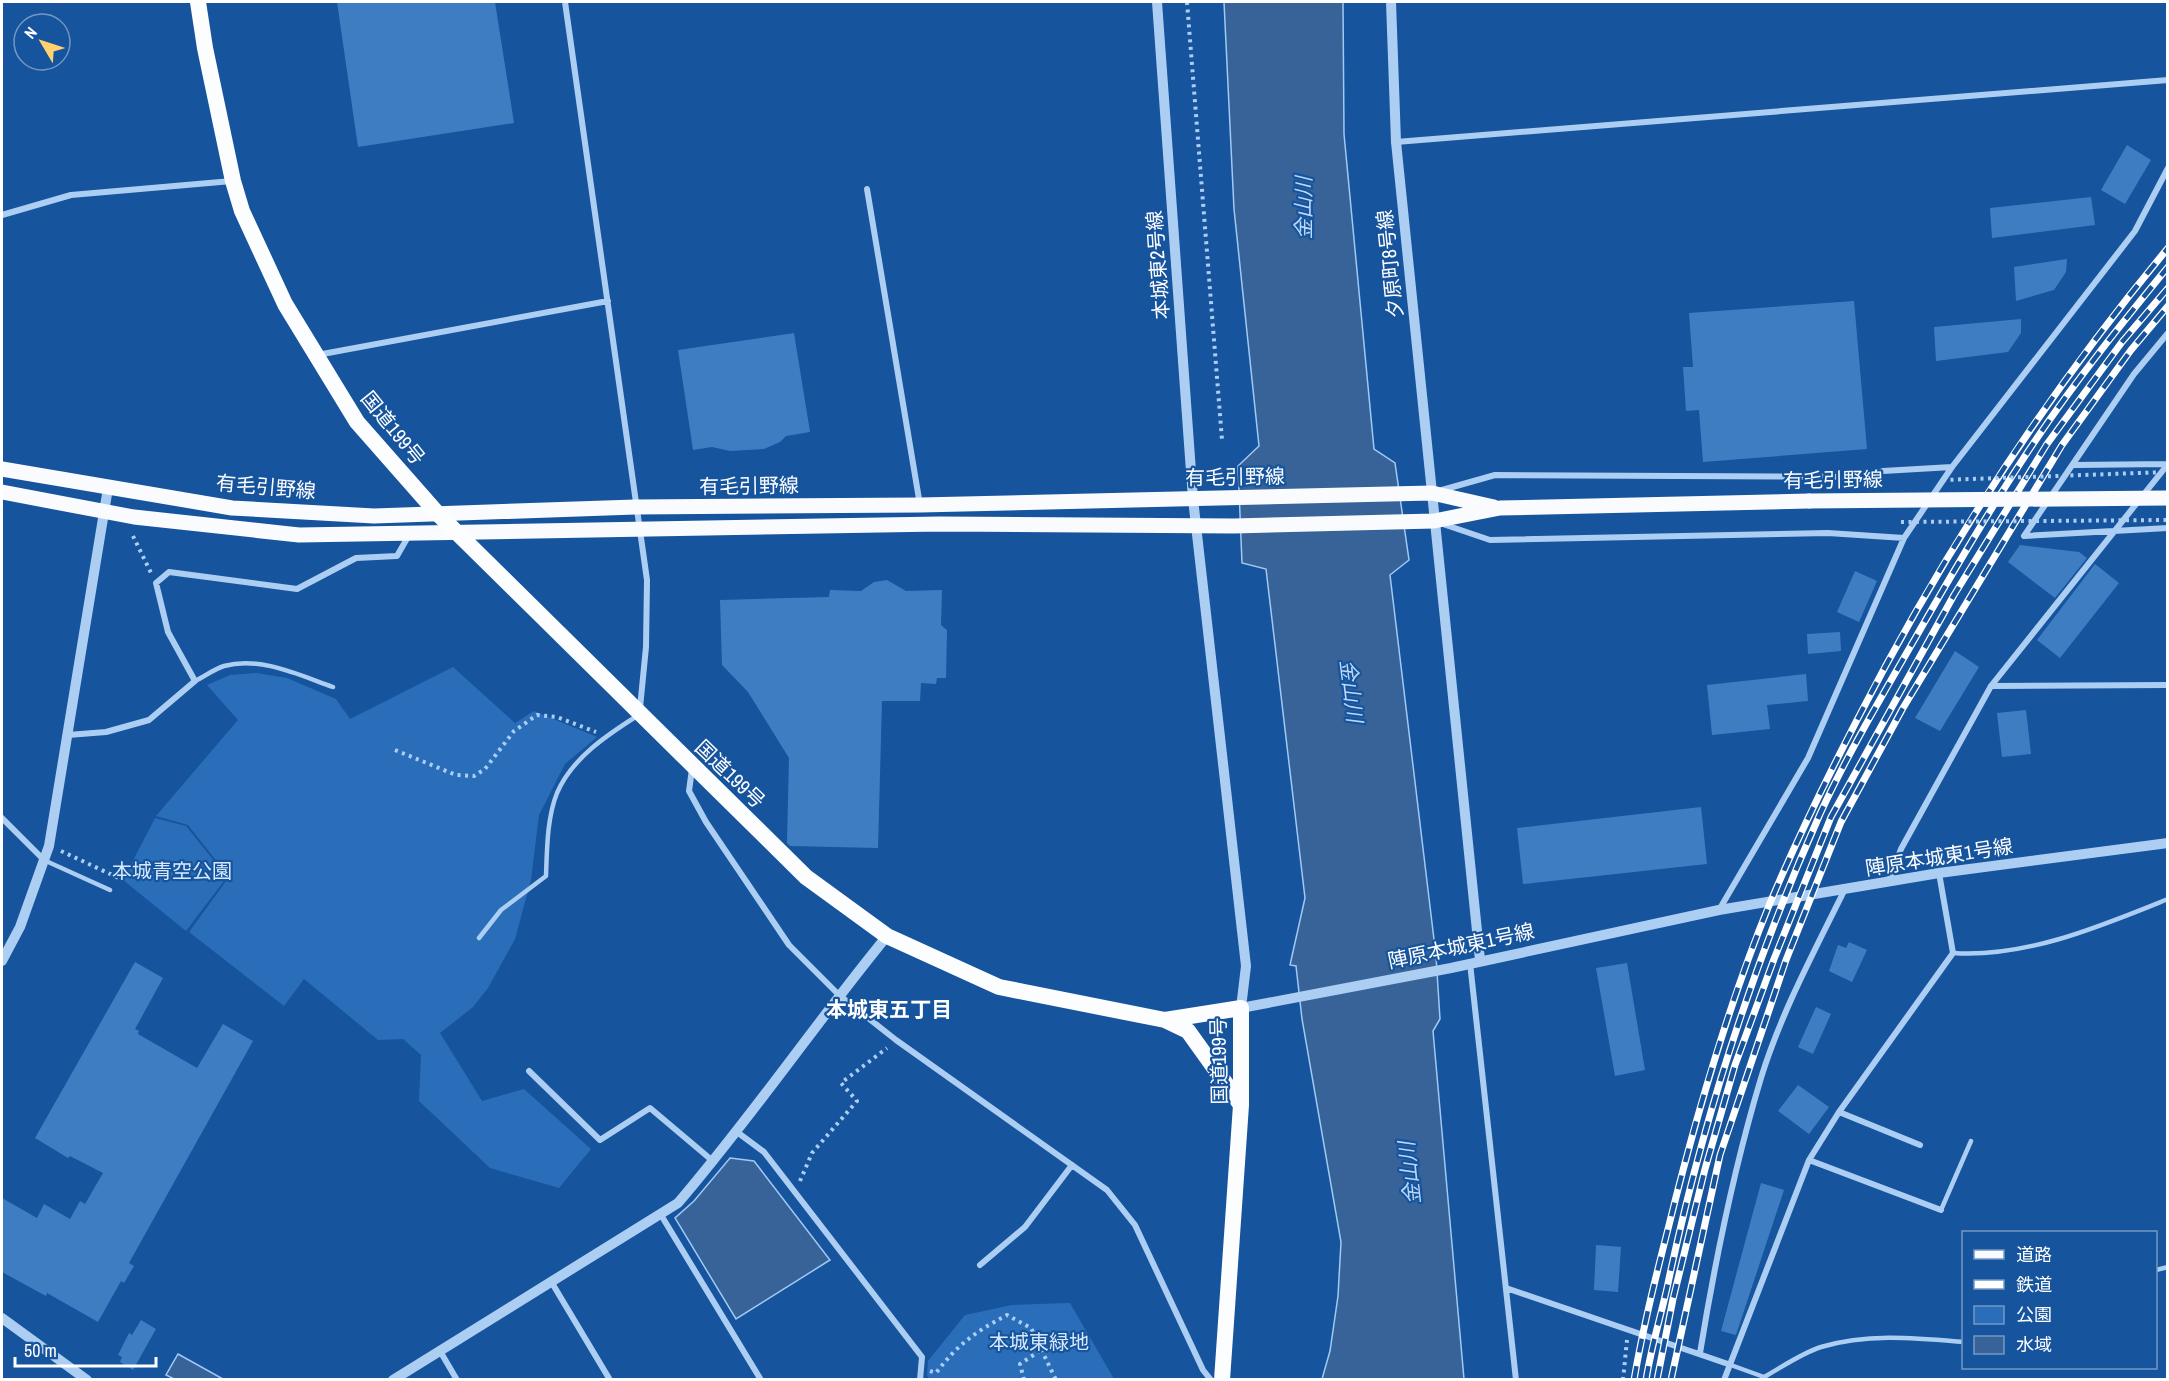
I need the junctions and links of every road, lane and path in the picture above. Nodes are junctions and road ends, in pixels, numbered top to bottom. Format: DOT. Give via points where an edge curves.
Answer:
graph roads {
  1 [pos="198,2"];
  2 [pos="565,2"];
  3 [pos="1156,2"];
  4 [pos="1186,2"];
  5 [pos="1391,2"];
  6 [pos="2168,80"];
  7 [pos="1396,142"];
  8 [pos="2168,168"];
  9 [pos="232,181"];
  10 [pos="867,189"];
  11 [pos="2,215"];
  12 [pos="608,301"];
  13 [pos="2168,333"];
  14 [pos="314,355"];
  15 [pos="1222,440"];
  16 [pos="2167,464"];
  17 [pos="2074,465"];
  18 [pos="1952,467"];
  19 [pos="2,469"];
  20 [pos="2168,472"];
  21 [pos="1943,480"];
  22 [pos="108,488"];
  23 [pos="2,492"];
  24 [pos="1432,493"];
  25 [pos="2168,498"];
  26 [pos="1193,500"];
  27 [pos="920,505"];
  28 [pos="635,507"];
  29 [pos="1500,508"];
  30 [pos="105,510"];
  31 [pos="438,514"];
  32 [pos="2168,520"];
  33 [pos="1434,521"];
  34 [pos="1901,522"];
  35 [pos="1195,525"];
  36 [pos="2168,528"];
  37 [pos="641,531"];
  38 [pos="2116,531"];
  39 [pos="459,534"];
  40 [pos="409,535"];
  41 [pos="133,536"];
  42 [pos="1904,538"];
  43 [pos="156,583"];
  44 [pos="195,681"];
  45 [pos="2168,685"];
  46 [pos="1991,686"];
  47 [pos="333,687"];
  48 [pos="639,715"];
  49 [pos="68,735"];
  50 [pos="605,736"];
  51 [pos="395,750"];
  52 [pos="692,766"];
  53 [pos="2,818"];
  54 [pos="2168,843"];
  55 [pos="50,846"];
  56 [pos="45,861"];
  57 [pos="1939,873"];
  58 [pos="123,880"];
  59 [pos="1889,882"];
  60 [pos="110,890"];
  61 [pos="1844,891"];
  62 [pos="2168,899"];
  63 [pos="1719,910"];
  64 [pos="887,936"];
  65 [pos="479,938"];
  66 [pos="1953,953"];
  67 [pos="2,961"];
  68 [pos="1475,961"];
  69 [pos="839,995"];
  70 [pos="1241,1008"];
  71 [pos="1165,1020"];
  72 [pos="888,1047"];
  73 [pos="529,1071"];
  74 [pos="1241,1105"];
  75 [pos="1839,1112"];
  76 [pos="737,1132"];
  77 [pos="1971,1140"];
  78 [pos="1920,1145"];
  79 [pos="1809,1160"];
  80 [pos="714,1162"];
  81 [pos="1072,1165"];
  82 [pos="796,1192"];
  83 [pos="1941,1210"];
  84 [pos="661,1215"];
  85 [pos="980,1265"];
  86 [pos="552,1283"];
  87 [pos="1506,1288"];
  88 [pos="2,1318"];
  89 [pos="1628,1328"];
  90 [pos="1962,1342"];
  91 [pos="1041,1350"];
  92 [pos="440,1351"];
  93 [pos="1700,1353"];
  94 [pos="1728,1364"];
  95 [pos="921,1369"];
  96 [pos="87,1380"];
  97 [pos="393,1380"];
  98 [pos="458,1380"];
  99 [pos="610,1380"];
  100 [pos="761,1380"];
  101 [pos="920,1380"];
  102 [pos="1024,1380"];
  103 [pos="1056,1380"];
  104 [pos="1211,1380"];
  105 [pos="1222,1380"];
  106 [pos="1516,1380"];
  107 [pos="1623,1380"];
  108 [pos="1724,1380"];
  1 -- 9 [label="highway, 国道199号"];
  2 -- 12 [label="street"];
  3 -- 26 [label="street, 本城東2号線"];
  4 -- 15 [label="path"];
  5 -- 7 [label="street, 夕原町8号線"];
  6 -- 7 [label="street"];
  7 -- 24 [label="street, 夕原町8号線"];
  8 -- 18 [label="street" via="2135,231"];
  9 -- 11 [label="street" via="71,195"];
  9 -- 14 [label="highway, 国道199号" via="257,246"];
  10 -- 27 [label="street"];
  12 -- 14 [label="street"];
  12 -- 28 [label="street"];
  13 -- 17 [label="street" via="2134,374"];
  14 -- 31 [label="highway, 国道199号" via="357,422"];
  16 -- 17 [label="street"];
  16 -- 38 [label="street"];
  17 -- 38 [label="street" via="2024,536"];
  18 -- 24 [label="street" via="1883,471 1867,477 1495,475"];
  18 -- 42 [label="street"];
  19 -- 22 [label="main road, 有毛引野線"];
  20 -- 21 [label="path, bridge"];
  22 -- 30 [label="street"];
  22 -- 31 [label="main road, 有毛引野線" via="232,508 374,516"];
  23 -- 30 [label="main road, 有毛引野線"];
  24 -- 26 [label="main road, 有毛引野線"];
  24 -- 29 [label="main road, 有毛引野線"];
  24 -- 33 [label="street, 夕原町8号線"];
  25 -- 29 [label="main road, 有毛引野線, bridge"];
  26 -- 27 [label="main road, 有毛引野線"];
  26 -- 35 [label="street, 本城東2号線"];
  27 -- 28 [label="main road, 有毛引野線"];
  28 -- 31 [label="main road, 有毛引野線"];
  28 -- 37 [label="street"];
  29 -- 33 [label="main road, 有毛引野線"];
  30 -- 40 [label="main road, 有毛引野線" via="134,517 299,535"];
  30 -- 49 [label="street"];
  31 -- 39 [label="highway, 国道199号"];
  32 -- 34 [label="path, bridge"];
  33 -- 35 [label="main road, 有毛引野線"];
  33 -- 42 [label="street" via="1490,540 1828,533"];
  33 -- 68 [label="street, 夕原町8号線"];
  35 -- 37 [label="main road, 有毛引野線" via="905,524"];
  35 -- 70 [label="street" via="1246,966"];
  36 -- 38 [label="street"];
  37 -- 39 [label="main road, 有毛引野線"];
  37 -- 48 [label="street" via="647,580"];
  38 -- 46 [label="street"];
  39 -- 40 [label="main road, 有毛引野線"];
  39 -- 48 [label="highway, 国道199号"];
  40 -- 43 [label="street" via="397,556 356,558 297,589 169,572"];
  41 -- 43 [label="path"];
  42 -- 63 [label="street" via="1808,758"];
  43 -- 44 [label="street" via="168,632"];
  44 -- 47 [label="lane" via="223,666 244,664 277,667"];
  44 -- 49 [label="street" via="149,720 106,732"];
  45 -- 46 [label="street"];
  46 -- 59 [label="street" via="1901,849"];
  48 -- 50 [label="lane"];
  48 -- 52 [label="highway, 国道199号"];
  49 -- 55 [label="street"];
  50 -- 51 [label="path" via="557,717 537,715 514,731 485,769 474,776 456,775"];
  50 -- 65 [label="lane" via="557,793 548,836 546,876 501,910"];
  52 -- 64 [label="highway, 国道199号" via="806,877"];
  52 -- 69 [label="street" via="689,791 706,822 789,945"];
  53 -- 56 [label="street"];
  54 -- 57 [label="street, 陣原本城東1号線"];
  55 -- 56 [label="street"];
  55 -- 58 [label="path"];
  56 -- 60 [label="lane"];
  56 -- 67 [label="street" via="20,927"];
  57 -- 59 [label="street, 陣原本城東1号線"];
  57 -- 66 [label="street"];
  59 -- 61 [label="street, 陣原本城東1号線"];
  61 -- 63 [label="street, 陣原本城東1号線"];
  61 -- 93 [label="street" via="1793,994 1762,1076 1710,1289"];
  62 -- 66 [label="lane" via="2049,942 1978,955"];
  63 -- 68 [label="street, 陣原本城東1号線"];
  64 -- 69 [label="street"];
  64 -- 71 [label="highway, 国道199号" via="999,987"];
  66 -- 75 [label="street"];
  68 -- 70 [label="street, 陣原本城東1号線"];
  68 -- 87 [label="street"];
  69 -- 76 [label="street"];
  69 -- 81 [label="street"];
  70 -- 71 [label="highway, 国道199号"];
  70 -- 74 [label="highway, 国道199号"];
  71 -- 74 [label="highway" via="1188,1031"];
  72 -- 82 [label="path" via="841,1083 857,1101 812,1153"];
  73 -- 80 [label="street" via="600,1140 650,1108"];
  74 -- 105 [label="highway, 国道199号"];
  75 -- 78 [label="street"];
  75 -- 79 [label="street"];
  76 -- 80 [label="street"];
  76 -- 82 [label="street" via="764,1152"];
  77 -- 83 [label="lane"];
  79 -- 83 [label="street"];
  79 -- 94 [label="street"];
  80 -- 84 [label="street" via="678,1203"];
  81 -- 85 [label="street" via="1025,1227"];
  81 -- 104 [label="street" via="1107,1190 1135,1225 1203,1371"];
  82 -- 95 [label="street" via="922,1357"];
  84 -- 86 [label="street"];
  84 -- 100 [label="street"];
  86 -- 92 [label="street"];
  86 -- 99 [label="street"];
  87 -- 89 [label="street"];
  87 -- 106 [label="street"];
  88 -- 96 [label="street"];
  89 -- 93 [label="street"];
  89 -- 107 [label="path"];
  90 -- 94 [label="lane" via="1864,1338 1819,1348 1764,1377"];
  91 -- 95 [label="path" via="1030,1328 1007,1315 973,1333 954,1349 936,1373"];
  91 -- 102 [label="path" via="1020,1364"];
  91 -- 103 [label="path"];
  92 -- 97 [label="street"];
  92 -- 98 [label="street"];
  93 -- 94 [label="street"];
  94 -- 108 [label="street"];
  95 -- 101 [label="street"];
}
